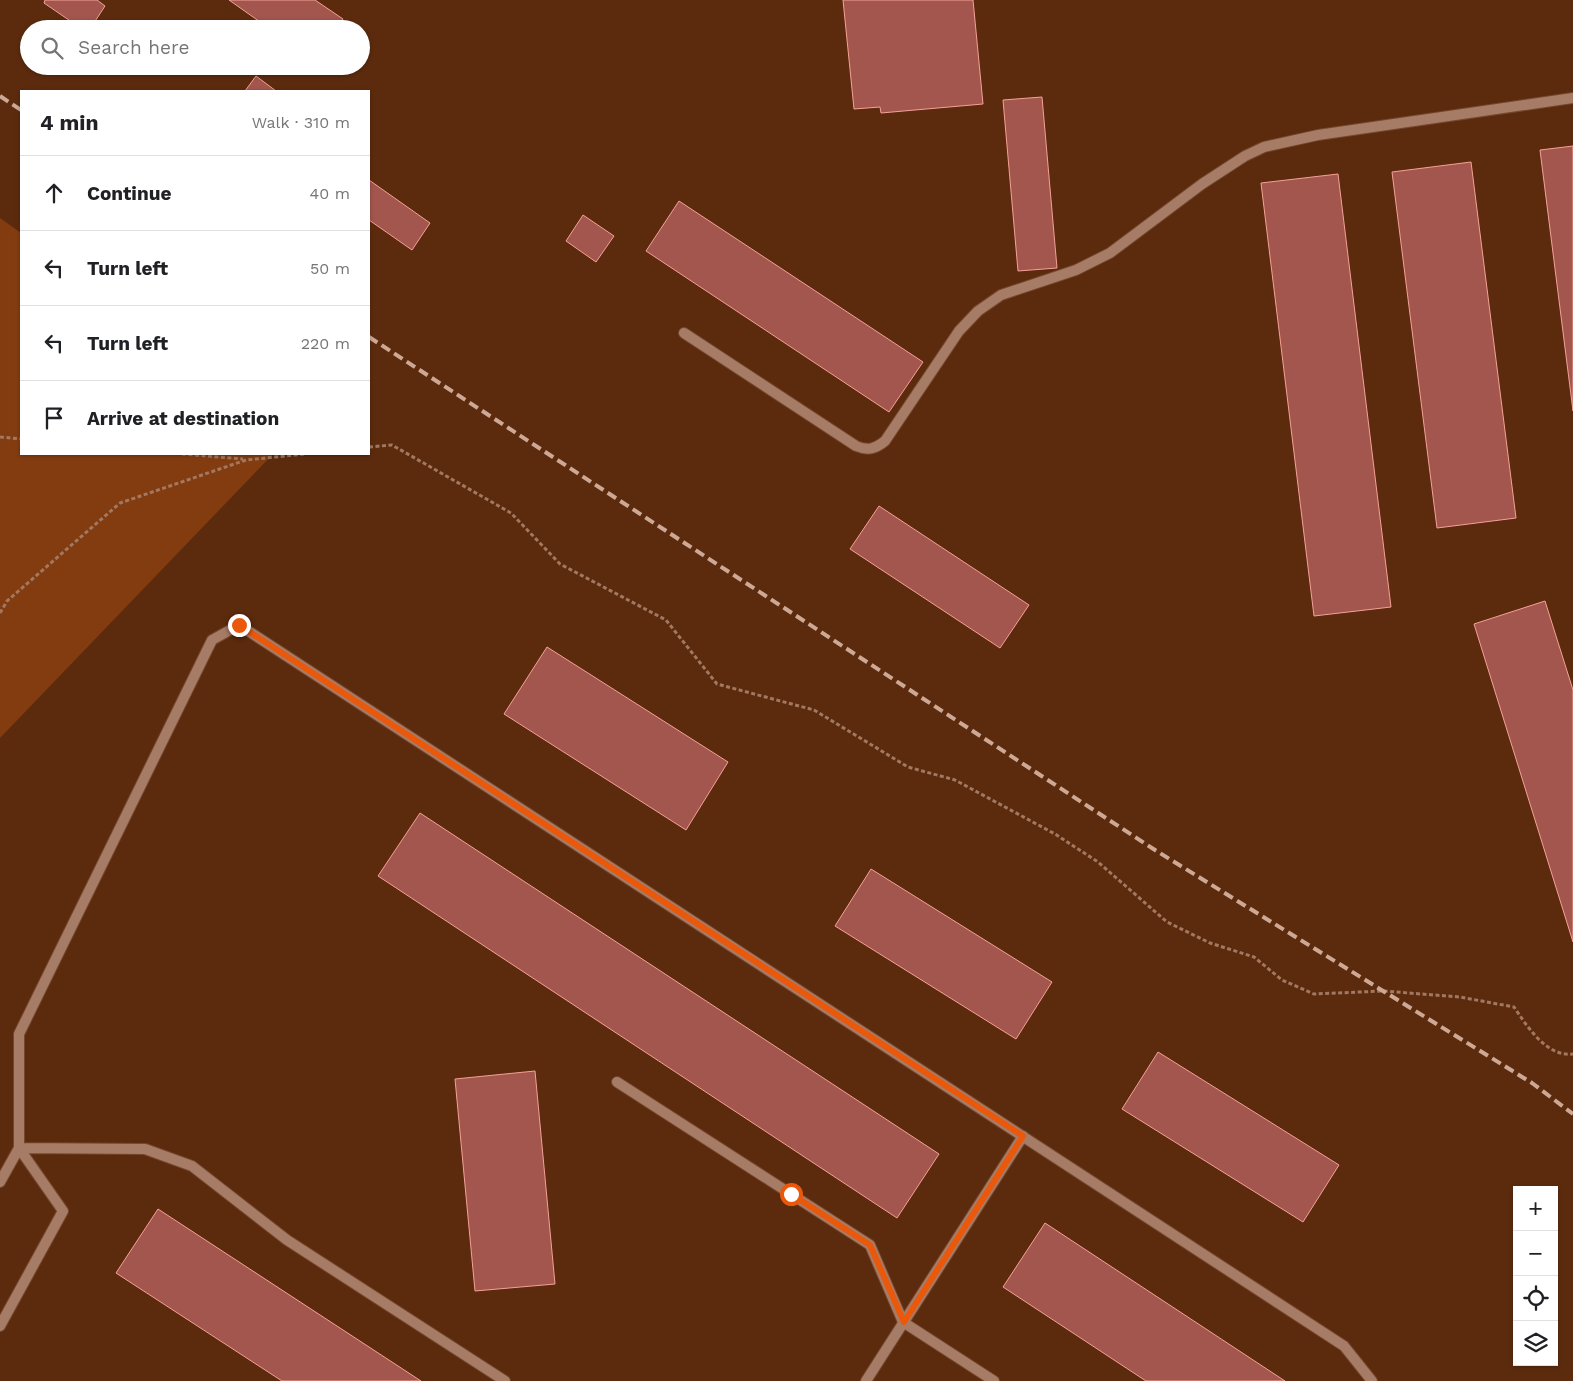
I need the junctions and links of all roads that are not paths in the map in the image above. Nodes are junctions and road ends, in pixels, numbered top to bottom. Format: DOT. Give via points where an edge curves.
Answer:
graph roads {
  1 [pos="1573,98"];
  2 [pos="684,333"];
  3 [pos="617,1082"];
  4 [pos="1023,1136"];
  5 [pos="19,1148"];
  6 [pos="0,1182"];
  7 [pos="904,1322"];
  8 [pos="0,1326"];
  9 [pos="505,1381"];
  10 [pos="866,1381"];
  11 [pos="994,1381"];
  12 [pos="1372,1381"];
  1 -- 2 [label="lane" via="1318,135 1264,147 1245,156 1110,253 1076,270 1001,295 978,311 959,331 885,441 877,448 866,450 856,446"];
  3 -- 7 [label="lane" via="870,1245"];
  4 -- 5 [label="lane" via="239,625 212,640 19,1034"];
  4 -- 7 [label="lane"];
  4 -- 12 [label="lane" via="1344,1346"];
  5 -- 6 [label="lane"];
  5 -- 8 [label="lane" via="63,1211"];
  5 -- 9 [label="lane" via="145,1149 192,1166 287,1240"];
  7 -- 10 [label="lane"];
  7 -- 11 [label="lane"];
}
